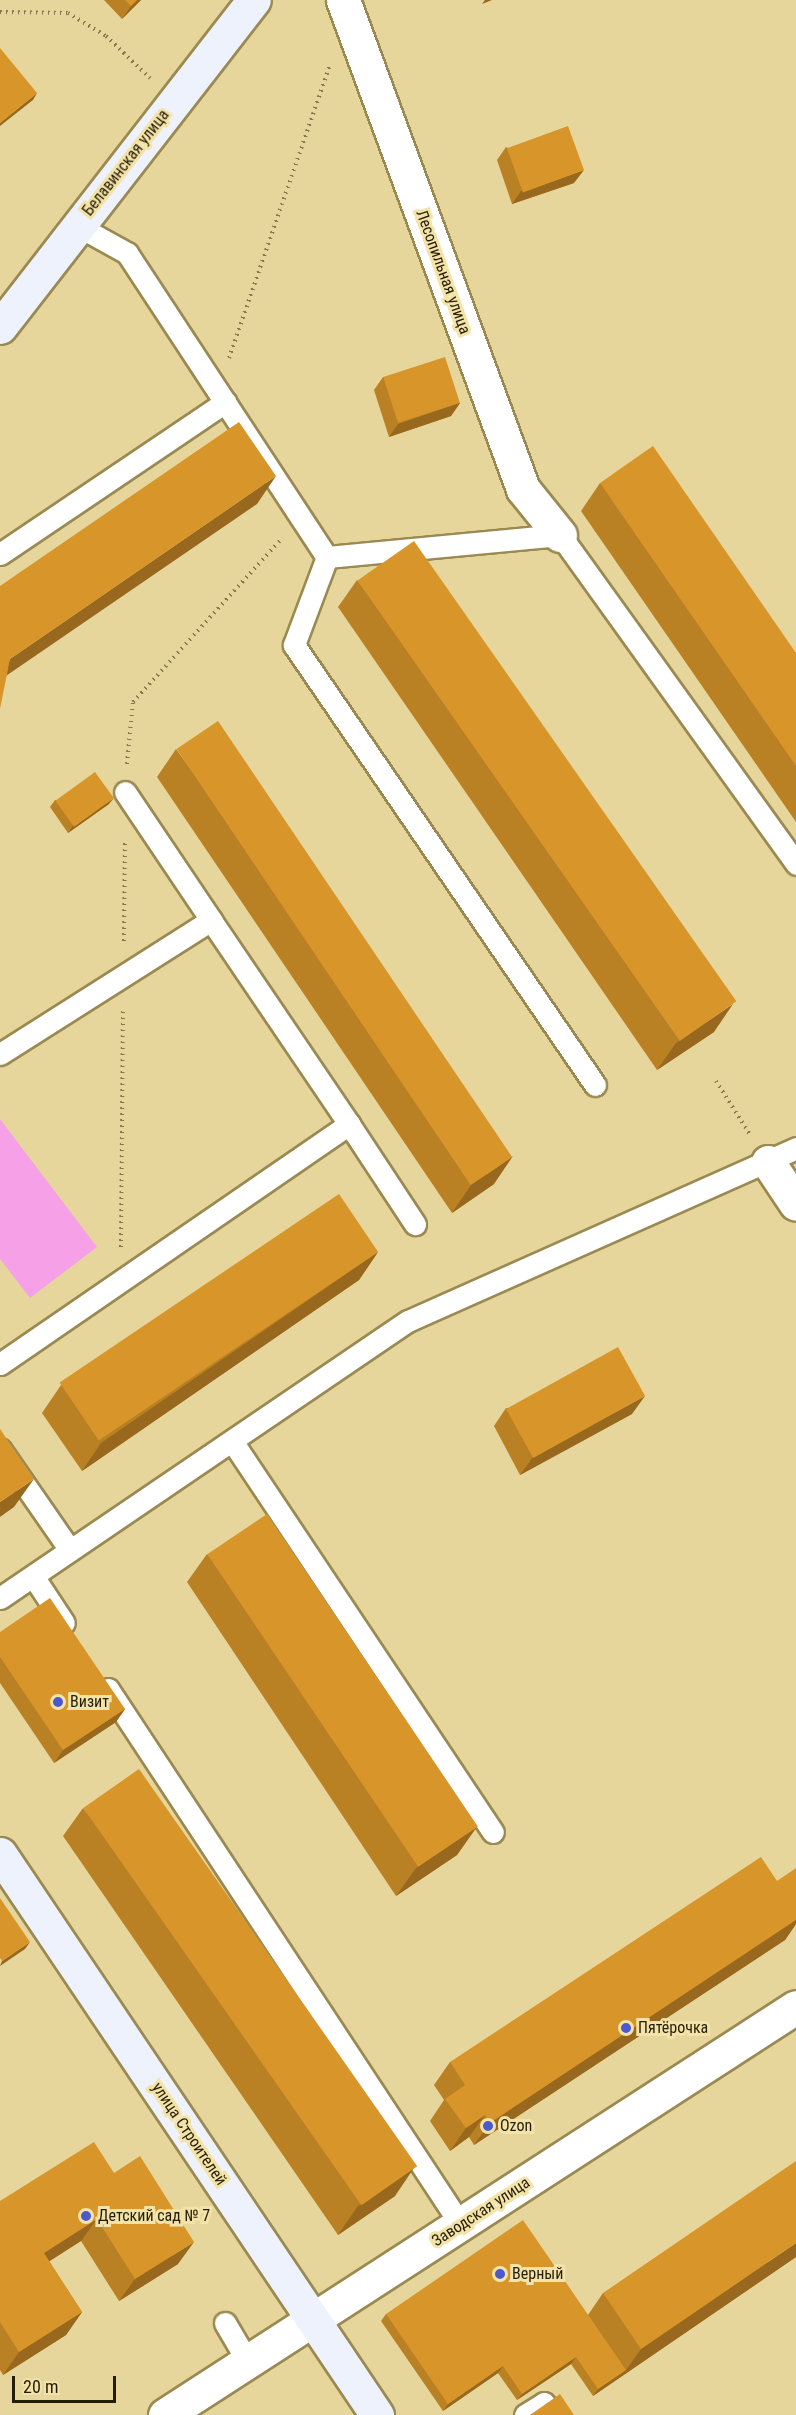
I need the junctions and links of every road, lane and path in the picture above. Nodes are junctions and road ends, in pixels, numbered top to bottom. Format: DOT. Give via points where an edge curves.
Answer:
graph roads {
  1 [pos="344,0"];
  2 [pos="244,4"];
  3 [pos="0,12"];
  4 [pos="333,51"];
  5 [pos="175,101"];
  6 [pos="78,226"];
  7 [pos="0,327"];
  8 [pos="221,396"];
  9 [pos="560,535"];
  10 [pos="0,554"];
  11 [pos="327,557"];
  12 [pos="125,792"];
  13 [pos="796,864"];
  14 [pos="211,920"];
  15 [pos="0,1054"];
  16 [pos="716,1081"];
  17 [pos="595,1085"];
  18 [pos="349,1124"];
  19 [pos="782,1155"];
  20 [pos="796,1204"];
  21 [pos="414,1224"];
  22 [pos="0,1364"];
  23 [pos="232,1441"];
  24 [pos="0,1449"];
  25 [pos="70,1550"];
  26 [pos="33,1576"];
  27 [pos="0,1598"];
  28 [pos="79,1645"];
  29 [pos="99,1675"];
  30 [pos="493,1832"];
  31 [pos="0,1854"];
  32 [pos="796,2007"];
  33 [pos="461,2225"];
  34 [pos="314,2320"];
  35 [pos="225,2323"];
  36 [pos="248,2362"];
  37 [pos="165,2415"];
  38 [pos="377,2415"];
  39 [pos="525,2415"];
  40 [pos="552,2415"];
  1 -- 9 [label="street, Лесопильная улица" via="523,489"];
  2 -- 5 [label="main road, Белавинская улица"];
  3 -- 5 [label="path" via="68,13 106,36"];
  4 -- 8 [label="path"];
  5 -- 6 [label="main road, Белавинская улица"];
  6 -- 7 [label="main road, Белавинская улица"];
  6 -- 8 [label="lane" via="128,253"];
  8 -- 10 [label="lane"];
  8 -- 11 [label="lane"];
  9 -- 11 [label="lane"];
  9 -- 13 [label="lane"];
  11 -- 17 [label="lane" via="294,645"];
  12 -- 14 [label="lane"];
  14 -- 15 [label="lane"];
  14 -- 18 [label="lane"];
  16 -- 19 [label="path"];
  18 -- 21 [label="lane"];
  18 -- 22 [label="lane"];
  19 -- 20 [label="street"];
  19 -- 23 [label="lane" via="408,1321"];
  23 -- 25 [label="lane"];
  23 -- 30 [label="lane"];
  24 -- 25 [label="lane"];
  25 -- 26 [label="lane"];
  26 -- 27 [label="lane"];
  26 -- 28 [label="lane"];
  29 -- 33 [label="lane"];
  31 -- 34 [label="main road, улица Строителей"];
  32 -- 33 [label="street, Заводская улица"];
  33 -- 34 [label="street, Заводская улица"];
  34 -- 36 [label="street, Заводская улица"];
  34 -- 38 [label="main road, улица Строителей"];
  35 -- 36 [label="lane"];
  36 -- 37 [label="street, Заводская улица"];
  39 -- 40 [label="lane" via="544,2403"];
}
